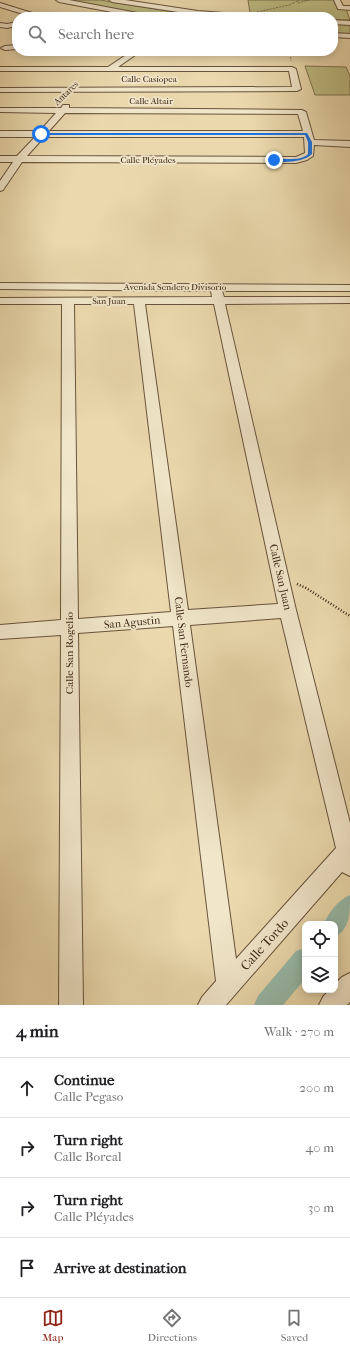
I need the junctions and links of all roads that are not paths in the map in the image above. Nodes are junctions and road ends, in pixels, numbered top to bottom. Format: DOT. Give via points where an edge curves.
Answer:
graph roads {
  1 [pos="59,0"];
  2 [pos="112,0"];
  3 [pos="337,0"];
  4 [pos="0,5"];
  5 [pos="350,8"];
  6 [pos="23,12"];
  7 [pos="122,12"];
  8 [pos="191,12"];
  9 [pos="338,22"];
  10 [pos="350,23"];
  11 [pos="0,25"];
  12 [pos="12,25"];
  13 [pos="338,36"];
  14 [pos="350,36"];
  15 [pos="5,48"];
  16 [pos="12,48"];
  17 [pos="129,56"];
  18 [pos="0,69"];
  19 [pos="107,70"];
  20 [pos="0,90"];
  21 [pos="84,90"];
  22 [pos="0,110"];
  23 [pos="62,110"];
  24 [pos="0,134"];
  25 [pos="41,134"];
  26 [pos="308,138"];
  27 [pos="350,144"];
  28 [pos="0,160"];
  29 [pos="19,160"];
  30 [pos="9,172"];
  31 [pos="0,177"];
  32 [pos="0,188"];
  33 [pos="0,286"];
  34 [pos="350,288"];
  35 [pos="218,294"];
  36 [pos="350,300"];
  37 [pos="0,301"];
  38 [pos="68,301"];
  39 [pos="139,301"];
  40 [pos="288,610"];
  41 [pos="180,618"];
  42 [pos="69,627"];
  43 [pos="0,632"];
  44 [pos="349,855"];
  45 [pos="228,984"];
  46 [pos="350,985"];
  47 [pos="71,1005"];
  48 [pos="210,1005"];
  49 [pos="332,1005"];
  1 -- 7 [label="street"];
  2 -- 8 [label="street"];
  3 -- 5 [label="street" via="340,8"];
  4 -- 6 [label="street"];
  9 -- 10 [label="street"];
  11 -- 12 [label="street"];
  13 -- 14 [label="street"];
  15 -- 16 [label="street"];
  17 -- 19 [label="street, Antares"];
  18 -- 19 [label="street"];
  19 -- 21 [label="street, Antares"];
  19 -- 21 [label="street, Calle Casiopea" via="292,69 297,89"];
  20 -- 21 [label="street, Calle Casiopea"];
  21 -- 23 [label="street, Antares"];
  22 -- 23 [label="street, Calle Altair"];
  23 -- 25 [label="street, Antares"];
  23 -- 26 [label="street, Calle Altair" via="302,112"];
  24 -- 25 [label="street"];
  25 -- 26 [label="street"];
  25 -- 29 [label="street, Antares"];
  26 -- 27 [label="street"];
  26 -- 29 [label="street, Calle Pléyades" via="310,154 296,160"];
  28 -- 29 [label="street, Calle Pléyades"];
  29 -- 30 [label="street, Antares"];
  30 -- 31 [label="street"];
  30 -- 32 [label="street"];
  33 -- 35 [label="street, Avenida Sendero Divisorio"];
  34 -- 35 [label="street, Avenida Sendero Divisorio"];
  35 -- 36 [label="street, Avenida Sendero Divisorio"];
  35 -- 39 [label="street, San Juan"];
  35 -- 40 [label="street, Calle San Juan"];
  37 -- 38 [label="street, San Juan"];
  38 -- 39 [label="street, San Juan"];
  38 -- 42 [label="street, Calle San Rogelio"];
  39 -- 41 [label="street, Calle San Fernando"];
  40 -- 41 [label="street, San Agustin"];
  40 -- 44 [label="street, Calle San Juan"];
  41 -- 42 [label="street, San Agustin"];
  41 -- 45 [label="street, Calle San Fernando"];
  42 -- 43 [label="street, San Agustin"];
  42 -- 47 [label="street, Calle San Rogelio"];
  44 -- 45 [label="street, Calle Tordo"];
  45 -- 48 [label="street, Calle Tordo"];
  46 -- 49 [label="street"];
}
